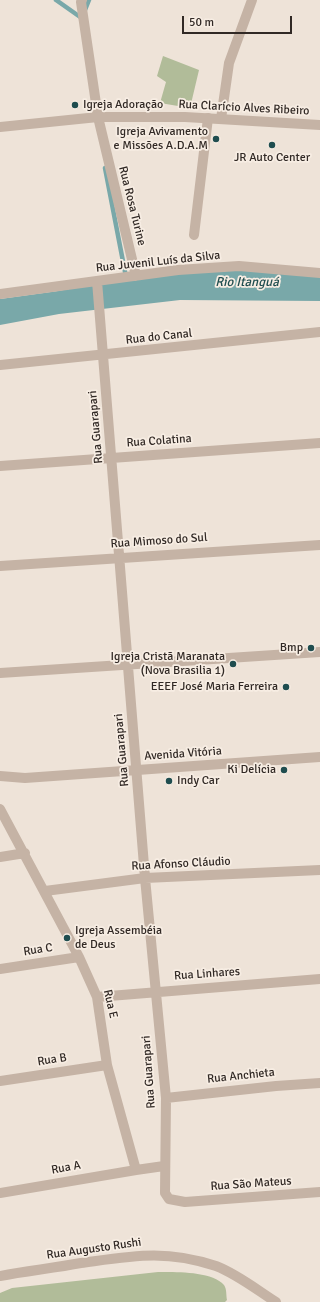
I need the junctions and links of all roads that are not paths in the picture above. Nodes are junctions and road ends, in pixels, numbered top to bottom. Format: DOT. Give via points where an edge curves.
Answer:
graph roads {
  1 [pos="252,0"];
  2 [pos="81,1"];
  3 [pos="98,117"];
  4 [pos="208,118"];
  5 [pos="222,119"];
  6 [pos="320,125"];
  7 [pos="0,127"];
  8 [pos="194,235"];
  9 [pos="320,273"];
  10 [pos="136,276"];
  11 [pos="97,285"];
  12 [pos="0,294"];
  13 [pos="320,332"];
  14 [pos="103,356"];
  15 [pos="0,365"];
  16 [pos="320,443"];
  17 [pos="112,458"];
  18 [pos="0,466"];
  19 [pos="320,544"];
  20 [pos="119,557"];
  21 [pos="0,566"];
  22 [pos="320,652"];
  23 [pos="128,666"];
  24 [pos="0,673"];
  25 [pos="320,757"];
  26 [pos="136,770"];
  27 [pos="0,776"];
  28 [pos="0,809"];
  29 [pos="25,853"];
  30 [pos="0,857"];
  31 [pos="320,870"];
  32 [pos="145,878"];
  33 [pos="45,891"];
  34 [pos="79,957"];
  35 [pos="0,969"];
  36 [pos="320,979"];
  37 [pos="156,991"];
  38 [pos="97,996"];
  39 [pos="107,1064"];
  40 [pos="0,1081"];
  41 [pos="320,1083"];
  42 [pos="166,1098"];
  43 [pos="164,1166"];
  44 [pos="136,1170"];
  45 [pos="0,1192"];
  46 [pos="320,1192"];
  47 [pos="185,1202"];
  48 [pos="0,1276"];
  49 [pos="276,1302"];
  1 -- 5 [label="street" via="229,62"];
  2 -- 3 [label="street, Rua Rosa Turine"];
  3 -- 4 [label="street, Rua Clarício Alves Ribeiro"];
  3 -- 7 [label="street, Rua Clarício Alves Ribeiro"];
  3 -- 10 [label="street, Rua Rosa Turine"];
  4 -- 5 [label="street, Rua Clarício Alves Ribeiro"];
  4 -- 8 [label="street"];
  5 -- 6 [label="street, Rua Clarício Alves Ribeiro"];
  9 -- 10 [label="street, Rua Juvenil Luís da Silva" via="239,266"];
  10 -- 11 [label="street, Rua Juvenil Luís da Silva"];
  11 -- 12 [label="street, Rua Juvenil Luís da Silva"];
  11 -- 14 [label="street, Rua Guarapari"];
  13 -- 14 [label="street, Rua do Canal"];
  14 -- 15 [label="street, Rua do Canal"];
  14 -- 17 [label="street, Rua Guarapari"];
  16 -- 17 [label="street, Rua Colatina"];
  17 -- 18 [label="street, Rua Colatina"];
  17 -- 20 [label="street, Rua Guarapari"];
  19 -- 20 [label="street, Rua Mimoso do Sul"];
  20 -- 21 [label="street, Rua Mimoso do Sul"];
  20 -- 23 [label="street, Rua Guarapari"];
  22 -- 23 [label="street"];
  23 -- 24 [label="street"];
  23 -- 26 [label="street, Rua Guarapari"];
  25 -- 26 [label="street, Avenida Vitória"];
  26 -- 27 [label="street, Avenida Vitória" via="25,778"];
  26 -- 32 [label="street, Rua Guarapari"];
  28 -- 29 [label="street, Rua E"];
  29 -- 30 [label="street"];
  29 -- 33 [label="street, Rua E"];
  31 -- 32 [label="street, Rua Afonso Cláudio"];
  32 -- 33 [label="street, Rua Afonso Cláudio"];
  32 -- 37 [label="street, Rua Guarapari"];
  33 -- 34 [label="street, Rua E"];
  34 -- 35 [label="street, Rua C"];
  34 -- 38 [label="street, Rua E"];
  36 -- 37 [label="street, Rua Linhares"];
  37 -- 38 [label="street, Rua Linhares"];
  37 -- 42 [label="street, Rua Guarapari"];
  38 -- 39 [label="street, Rua E"];
  39 -- 40 [label="street, Rua B"];
  39 -- 44 [label="street, Rua E"];
  41 -- 42 [label="street, Rua Anchieta"];
  42 -- 43 [label="street, Rua Guarapari"];
  43 -- 44 [label="street"];
  43 -- 47 [label="street, Rua Guarapari" via="165,1193 169,1199"];
  44 -- 45 [label="street, Rua A"];
  46 -- 47 [label="street, Rua São Mateus"];
  48 -- 49 [label="street, Rua Augusto Rushi" via="133,1255 162,1255 190,1258 217,1267"];
}
